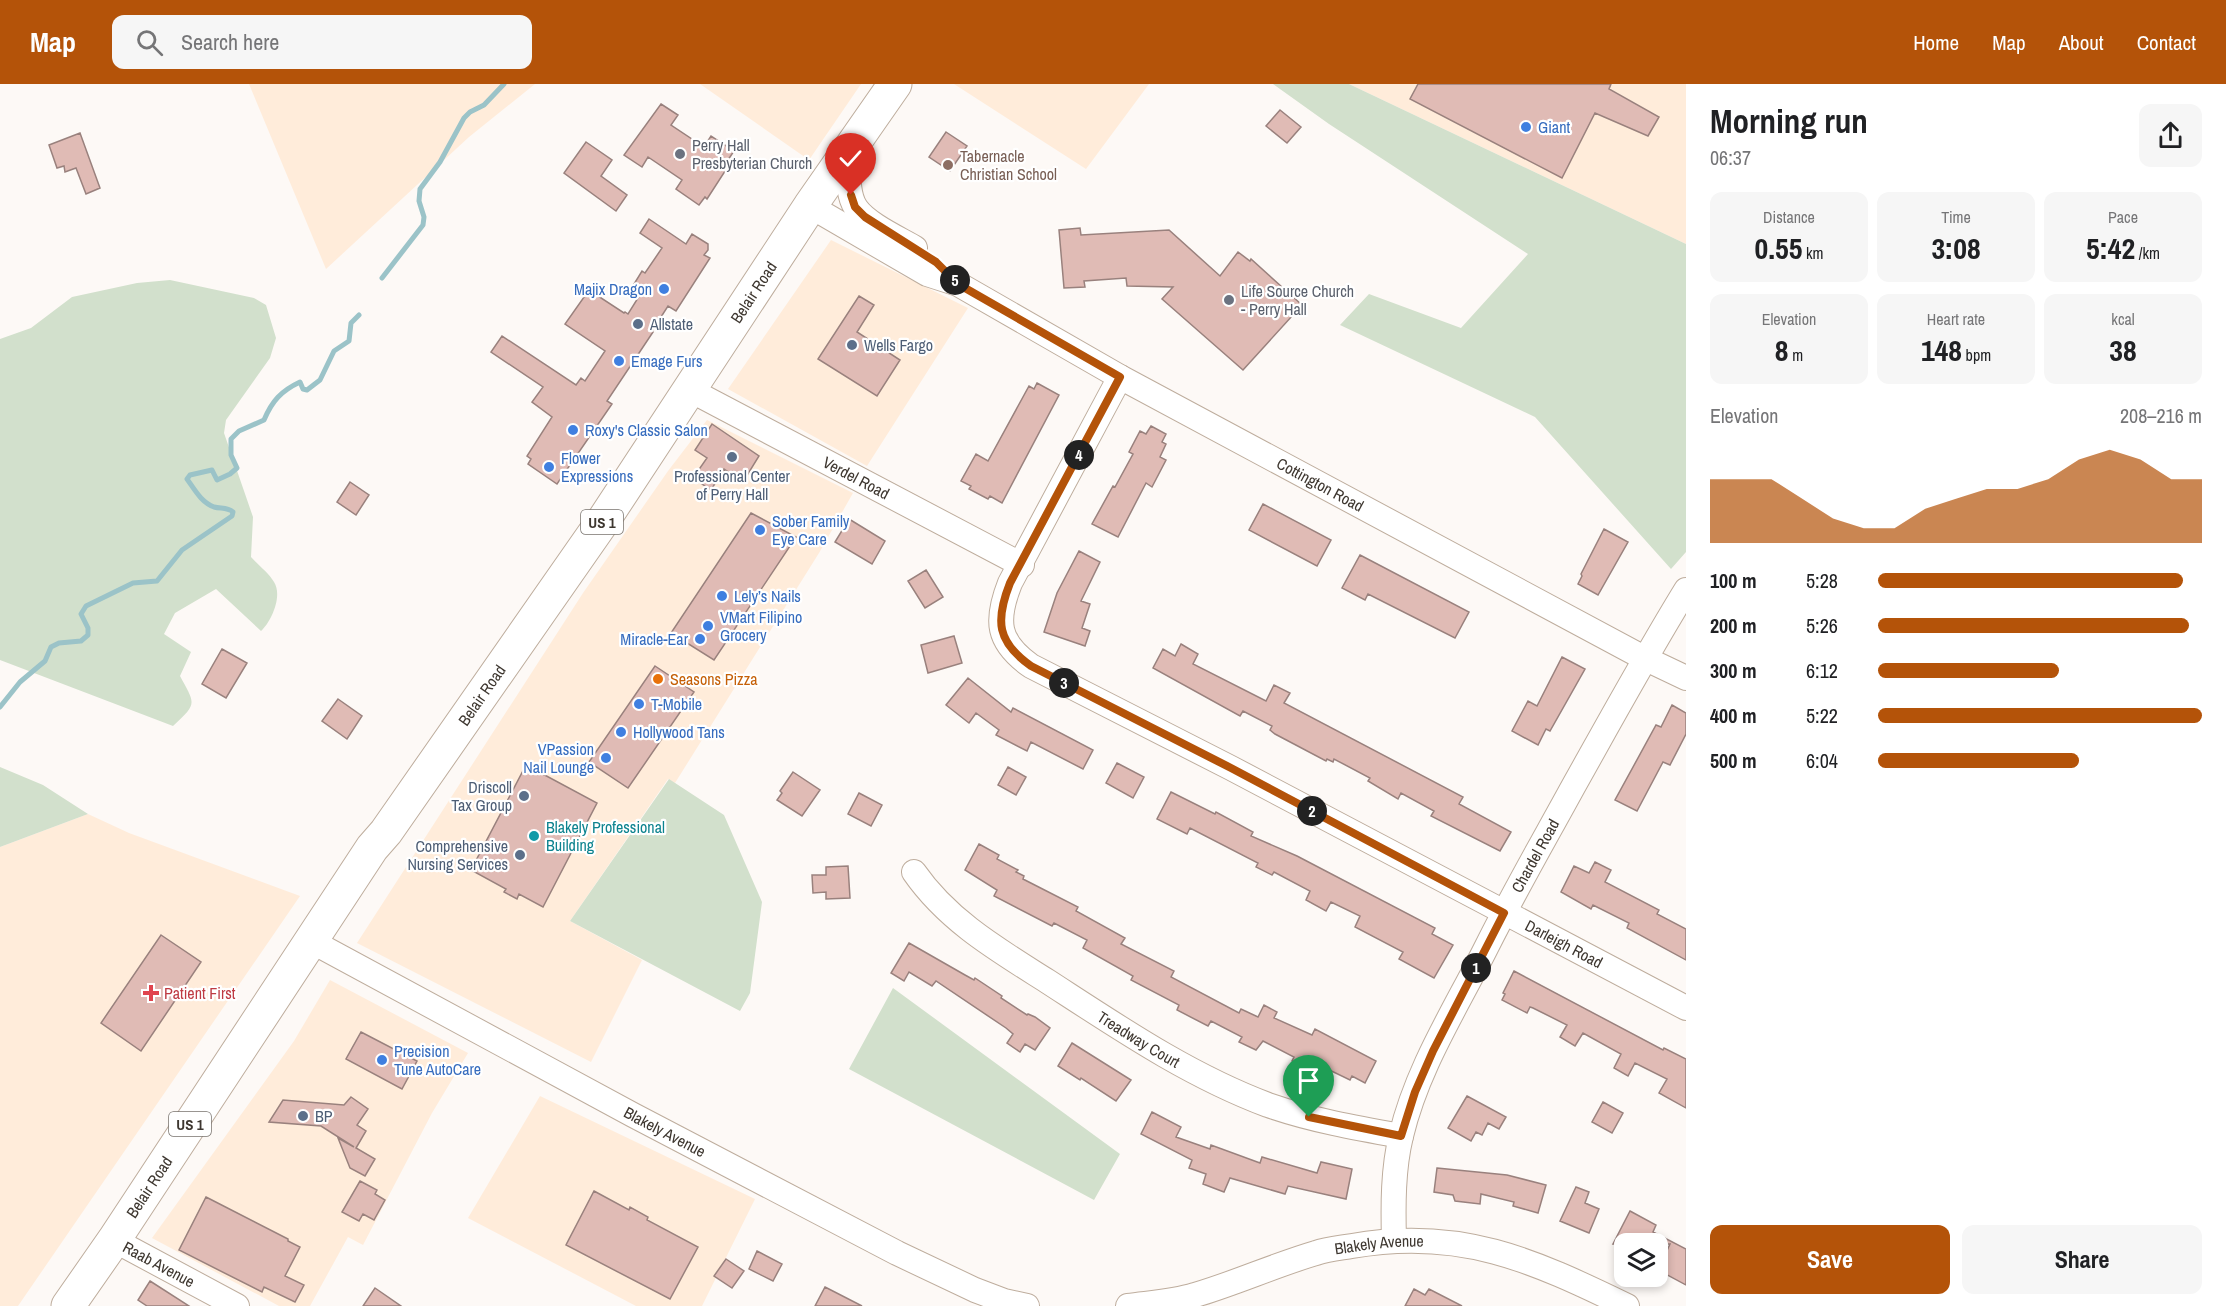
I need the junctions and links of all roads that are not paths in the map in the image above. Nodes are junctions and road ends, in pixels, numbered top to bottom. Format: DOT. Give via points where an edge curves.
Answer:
graph roads {
  1 [pos="895,84"];
  2 [pos="848,151"];
  3 [pos="810,206"];
  4 [pos="958,284"];
  5 [pos="1120,377"];
  6 [pos="690,390"];
  7 [pos="1022,565"];
  8 [pos="1686,590"];
  9 [pos="1644,658"];
  10 [pos="1686,678"];
  11 [pos="914,872"];
  12 [pos="1504,913"];
  13 [pos="311,941"];
  14 [pos="1686,1008"];
  15 [pos="1401,1136"];
  16 [pos="114,1240"];
  17 [pos="1394,1240"];
  18 [pos="1195,1301"];
  19 [pos="68,1306"];
  20 [pos="237,1306"];
  21 [pos="1027,1306"];
  22 [pos="1128,1306"];
  23 [pos="1627,1306"];
  1 -- 2 [label="highway, Belair Road / US 1"];
  2 -- 3 [label="highway, Belair Road / US 1"];
  2 -- 4 [label="street, Cottington Road" via="855,207 936,262"];
  3 -- 4 [label="street, Cottington Road" via="927,274"];
  3 -- 6 [label="highway, Belair Road / US 1"];
  4 -- 5 [label="street, Cottington Road"];
  5 -- 7 [label="street, Darleigh Road"];
  5 -- 9 [label="street, Cottington Road"];
  6 -- 7 [label="street, Verdel Road"];
  6 -- 13 [label="highway, Belair Road / US 1"];
  7 -- 12 [label="street, Darleigh Road" via="1010,583 1000,620 1015,655"];
  8 -- 9 [label="street, Chardel Road"];
  9 -- 10 [label="street, Cottington Road"];
  9 -- 12 [label="street, Chardel Road"];
  11 -- 15 [label="street, Treadway Court" via="926,890 966,928 1133,1038 1181,1065 1226,1088 1280,1108"];
  12 -- 14 [label="street, Darleigh Road"];
  12 -- 15 [label="street, Chardel Road" via="1433,1051"];
  13 -- 16 [label="highway, Belair Road / US 1"];
  13 -- 21 [label="street, Blakely Avenue" via="897,1253 975,1290"];
  15 -- 17 [label="street, Chardel Road"];
  16 -- 19 [label="highway, Belair Road / US 1"];
  16 -- 20 [label="street, Raab Avenue"];
  17 -- 18 [label="street, Blakely Avenue" via="1318,1252"];
  17 -- 23 [label="street, Blakely Avenue" via="1434,1240 1485,1248 1572,1279"];
  18 -- 22 [label="street, Blakely Avenue"];
}
